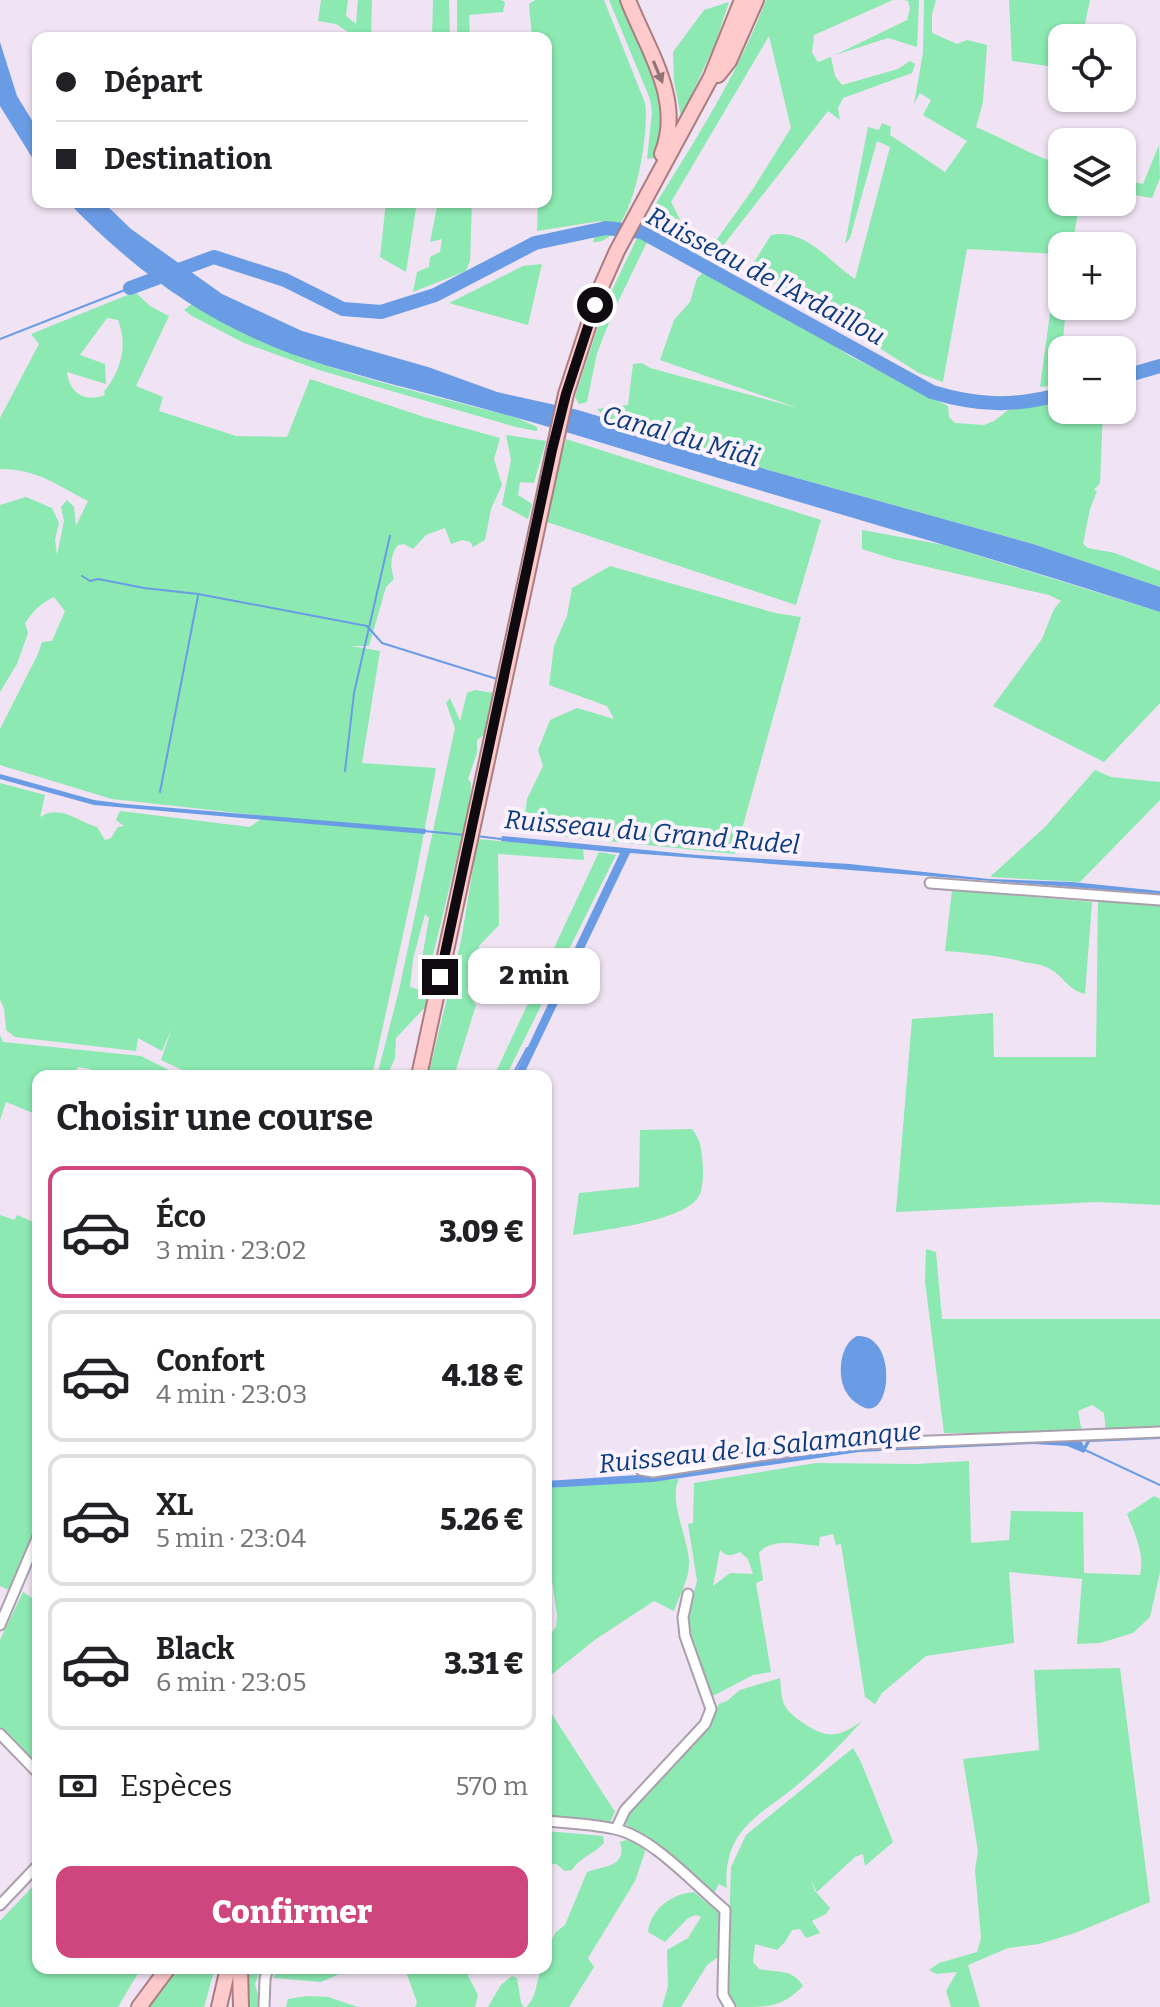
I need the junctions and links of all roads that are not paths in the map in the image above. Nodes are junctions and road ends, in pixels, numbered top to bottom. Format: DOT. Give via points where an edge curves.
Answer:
graph roads {
  1 [pos="628,0"];
  2 [pos="745,0"];
  3 [pos="756,0"];
  4 [pos="715,79"];
  5 [pos="633,223"];
  6 [pos="930,883"];
  7 [pos="1160,900"];
  8 [pos="420,1070"];
  9 [pos="1160,1432"];
  10 [pos="641,1470"];
  11 [pos="32,1550"];
  12 [pos="688,1594"];
  13 [pos="0,1625"];
  14 [pos="0,1734"];
  15 [pos="32,1767"];
  16 [pos="552,1822"];
  17 [pos="616,1829"];
  18 [pos="32,1871"];
  19 [pos="0,1905"];
  20 [pos="164,1974"];
  21 [pos="227,1974"];
  22 [pos="240,1974"];
  23 [pos="267,1974"];
  24 [pos="139,2007"];
  25 [pos="219,2007"];
  26 [pos="241,2007"];
  27 [pos="264,2007"];
  28 [pos="730,2007"];
  1 -- 5 [label="highway, one-way" via="666,90 670,116 667,142"];
  2 -- 4 [label="highway"];
  2 -- 5 [label="highway" via="711,77"];
  3 -- 4 [label="highway" via="729,61"];
  4 -- 5 [label="highway"];
  5 -- 8 [label="highway" via="566,394"];
  6 -- 7 [label="street"];
  9 -- 10 [label="street" via="832,1445"];
  11 -- 13 [label="street"];
  12 -- 17 [label="street" via="685,1636 709,1716 625,1810"];
  14 -- 15 [label="street"];
  16 -- 17 [label="street"];
  17 -- 28 [label="street" via="650,1846 725,1910 723,1995"];
  18 -- 19 [label="street"];
  20 -- 24 [label="highway"];
  21 -- 25 [label="highway"];
  22 -- 26 [label="highway"];
  23 -- 27 [label="street"];
}
